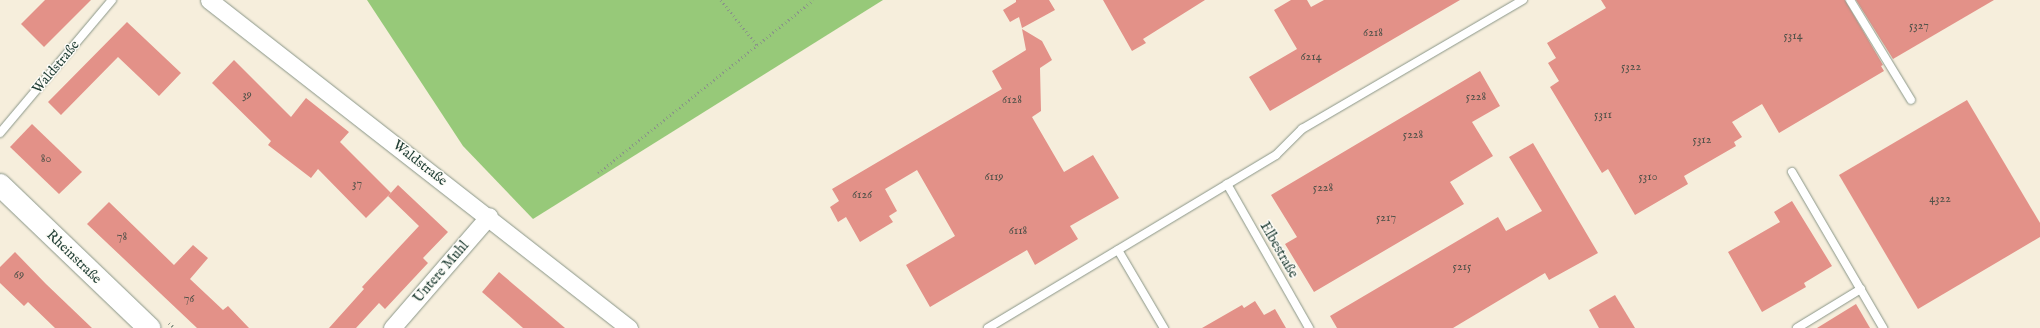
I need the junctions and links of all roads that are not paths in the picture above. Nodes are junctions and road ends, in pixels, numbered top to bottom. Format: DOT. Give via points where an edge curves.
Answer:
graph roads {
  1 [pos="112,0"];
  2 [pos="209,0"];
  3 [pos="1523,0"];
  4 [pos="1850,0"];
  5 [pos="1911,100"];
  6 [pos="0,133"];
  7 [pos="1792,172"];
  8 [pos="1227,184"];
  9 [pos="0,185"];
  10 [pos="489,216"];
  11 [pos="1118,250"];
  12 [pos="1861,289"];
  13 [pos="149,328"];
  14 [pos="392,328"];
  15 [pos="629,328"];
  16 [pos="988,328"];
  17 [pos="1164,328"];
  18 [pos="1309,328"];
  19 [pos="1798,328"];
  20 [pos="1883,328"];
  1 -- 6 [label="lane, Waldstraße"];
  2 -- 10 [label="street, Waldstraße"];
  3 -- 8 [label="lane" via="1302,129 1276,155"];
  4 -- 5 [label="lane"];
  7 -- 12 [label="lane"];
  8 -- 11 [label="lane"];
  8 -- 18 [label="lane, Elbestraße"];
  9 -- 13 [label="main road, Rheinstraße"];
  10 -- 14 [label="street, Untere Muhl"];
  10 -- 15 [label="street, Waldstraße"];
  11 -- 16 [label="lane"];
  11 -- 17 [label="lane"];
  12 -- 19 [label="lane"];
  12 -- 20 [label="lane"];
}
